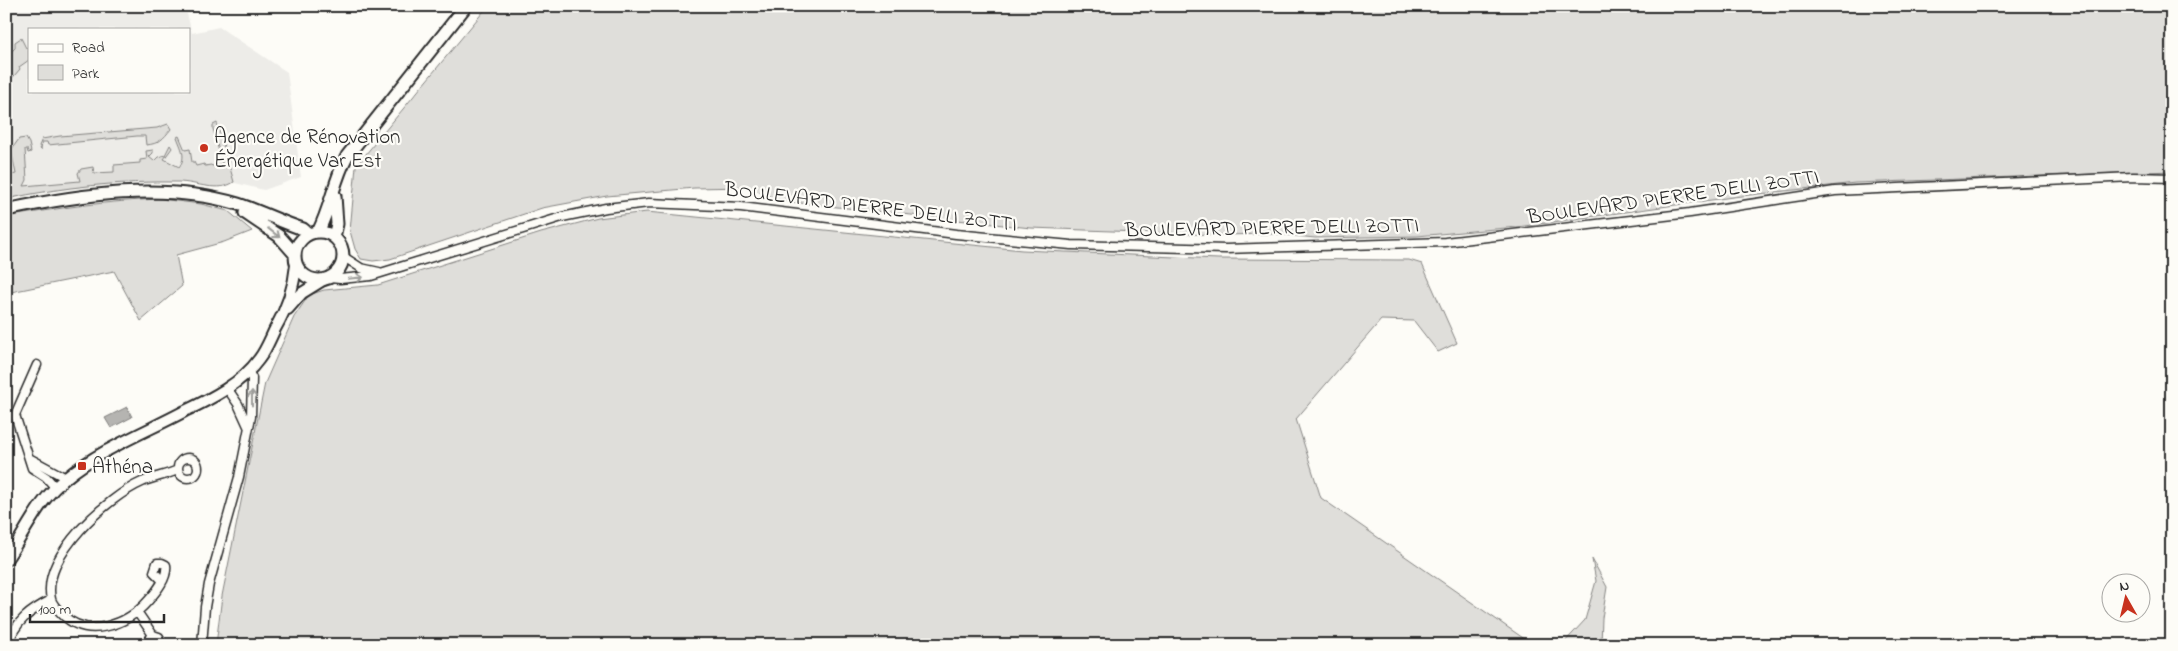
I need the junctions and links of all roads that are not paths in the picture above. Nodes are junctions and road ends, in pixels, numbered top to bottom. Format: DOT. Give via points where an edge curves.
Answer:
graph roads {
  1 [pos="466,6"];
  2 [pos="2172,178"];
  3 [pos="334,190"];
  4 [pos="219,200"];
  5 [pos="6,210"];
  6 [pos="314,233"];
  7 [pos="334,237"];
  8 [pos="344,257"];
  9 [pos="295,259"];
  10 [pos="381,272"];
  11 [pos="327,279"];
  12 [pos="284,314"];
  13 [pos="37,365"];
  14 [pos="248,370"];
  15 [pos="227,388"];
  16 [pos="6,415"];
  17 [pos="15,415"];
  18 [pos="248,426"];
  19 [pos="29,458"];
  20 [pos="178,470"];
  21 [pos="66,478"];
  22 [pos="56,487"];
  23 [pos="6,560"];
  24 [pos="162,580"];
  25 [pos="51,600"];
  26 [pos="138,613"];
  27 [pos="152,635"];
  28 [pos="8,645"];
  29 [pos="149,645"];
  30 [pos="160,645"];
  31 [pos="202,645"];
  1 -- 3 [label="main road" via="347,156"];
  2 -- 10 [label="street, BOULEVARD PIERRE DELLI ZOTTI" via="2133,177 1835,191 1445,242 1226,249 1071,245 741,207 649,203 562,217"];
  3 -- 6 [label="main road" via="326,219"];
  3 -- 7 [label="main road" via="337,224"];
  4 -- 5 [label="main road" via="160,193 115,194"];
  4 -- 6 [label="main road" via="239,204"];
  4 -- 9 [label="main road, one-way" via="264,225 278,236"];
  6 -- 7 [label="main road"];
  6 -- 9 [label="main road" via="299,242"];
  7 -- 8 [label="main road"];
  8 -- 10 [label="street" via="361,268"];
  8 -- 11 [label="main road" via="340,269"];
  9 -- 11 [label="main road" via="307,278"];
  9 -- 12 [label="street" via="294,284"];
  11 -- 10 [label="street, BOULEVARD PIERRE DELLI ZOTTI, one-way" via="357,278"];
  11 -- 12 [label="street" via="302,293"];
  12 -- 14 [label="street" via="259,360"];
  13 -- 17 [label="street"];
  14 -- 15 [label="street"];
  18 -- 14 [label="street, one-way" via="253,405 252,378"];
  15 -- 18 [label="street"];
  15 -- 21 [label="street" via="102,454"];
  16 -- 17 [label="street"];
  17 -- 19 [label="street"];
  18 -- 31 [label="street" via="239,477 205,607"];
  19 -- 21 [label="street"];
  19 -- 22 [label="street" via="32,468"];
  20 -- 25 [label="street" via="143,482 100,510 79,532 54,569"];
  21 -- 22 [label="street"];
  22 -- 23 [label="street" via="36,510"];
  24 -- 26 [label="street"];
  25 -- 26 [label="street" via="68,621 80,626 106,627"];
  25 -- 28 [label="street" via="24,617 14,628"];
  26 -- 27 [label="street"];
  27 -- 29 [label="street"];
  27 -- 30 [label="street" via="159,637"];
}
